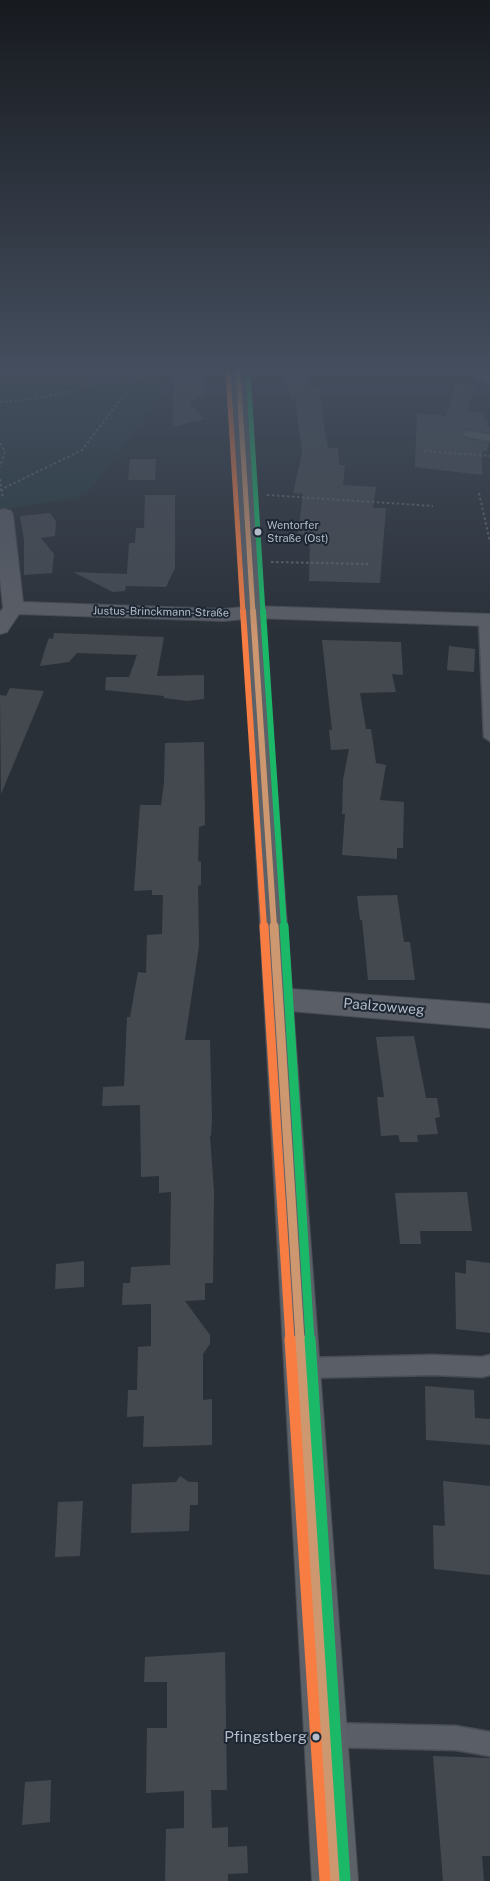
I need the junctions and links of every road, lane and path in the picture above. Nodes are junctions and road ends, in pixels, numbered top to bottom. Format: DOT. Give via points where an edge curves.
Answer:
graph roads {
  1 [pos="62,460"];
  2 [pos="243,460"];
  3 [pos="0,490"];
  4 [pos="479,493"];
  5 [pos="245,494"];
  6 [pos="433,506"];
  7 [pos="4,515"];
  8 [pos="490,542"];
  9 [pos="250,562"];
  10 [pos="368,564"];
  11 [pos="13,608"];
  12 [pos="253,612"];
  13 [pos="488,620"];
  14 [pos="0,628"];
  15 [pos="490,738"];
  16 [pos="278,999"];
  17 [pos="490,1016"];
  18 [pos="490,1365"];
  19 [pos="301,1368"];
  20 [pos="325,1735"];
  21 [pos="490,1744"];
  22 [pos="335,1881"];
  1 -- 3 [label="path"];
  2 -- 5 [label="main road"];
  4 -- 8 [label="path"];
  5 -- 6 [label="path"];
  5 -- 9 [label="main road"];
  7 -- 11 [label="street"];
  9 -- 10 [label="path"];
  9 -- 12 [label="main road"];
  11 -- 12 [label="street, Justus-Brinckmann-Straße"];
  11 -- 14 [label="street"];
  12 -- 13 [label="street, Justus-Brinckmann-Straße"];
  12 -- 16 [label="main road"];
  13 -- 15 [label="lane"];
  16 -- 17 [label="street, Paalzowweg"];
  16 -- 19 [label="main road"];
  18 -- 19 [label="lane"];
  19 -- 20 [label="main road"];
  20 -- 21 [label="lane" via="456,1738"];
  20 -- 22 [label="main road"];
}
